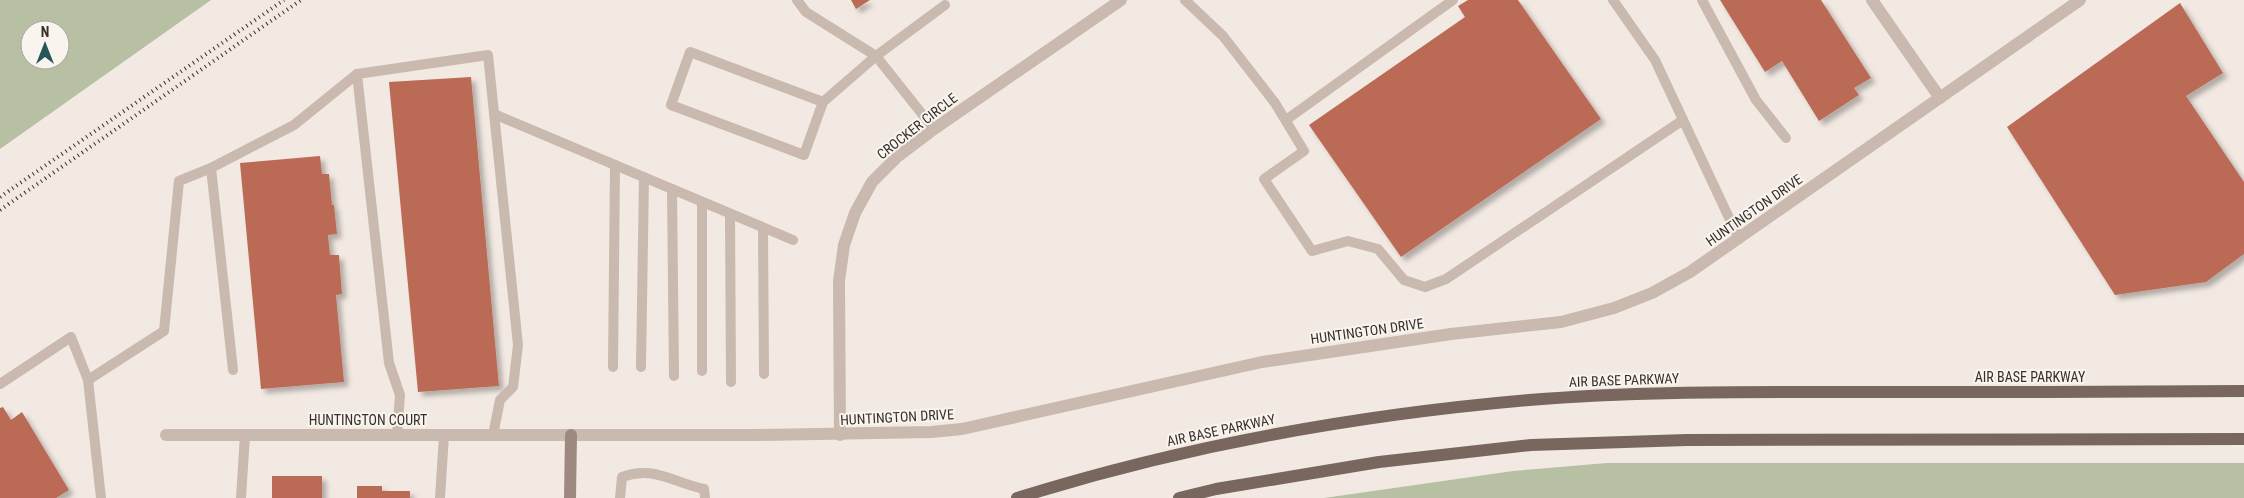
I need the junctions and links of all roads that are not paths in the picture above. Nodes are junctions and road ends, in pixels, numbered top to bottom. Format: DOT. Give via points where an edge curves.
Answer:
graph roads {
  1 [pos="797,0"];
  2 [pos="1121,0"];
  3 [pos="1185,0"];
  4 [pos="1453,0"];
  5 [pos="1613,0"];
  6 [pos="1702,0"];
  7 [pos="1872,0"];
  8 [pos="2080,0"];
  9 [pos="945,5"];
  10 [pos="876,56"];
  11 [pos="357,74"];
  12 [pos="1940,98"];
  13 [pos="823,102"];
  14 [pos="494,114"];
  15 [pos="1286,120"];
  16 [pos="1683,120"];
  17 [pos="934,129"];
  18 [pos="1786,138"];
  19 [pos="615,165"];
  20 [pos="211,168"];
  21 [pos="644,177"];
  22 [pos="672,189"];
  23 [pos="702,202"];
  24 [pos="730,214"];
  25 [pos="763,228"];
  26 [pos="1739,239"];
  27 [pos="793,240"];
  28 [pos="613,366"];
  29 [pos="641,366"];
  30 [pos="233,370"];
  31 [pos="702,371"];
  32 [pos="764,374"];
  33 [pos="674,376"];
  34 [pos="88,380"];
  35 [pos="731,382"];
  36 [pos="0,384"];
  37 [pos="2244,391"];
  38 [pos="166,435"];
  39 [pos="245,435"];
  40 [pos="397,435"];
  41 [pos="444,435"];
  42 [pos="840,435"];
  43 [pos="492,436"];
  44 [pos="571,436"];
  45 [pos="2244,440"];
  46 [pos="101,498"];
  47 [pos="241,498"];
  48 [pos="440,498"];
  49 [pos="570,498"];
  50 [pos="620,498"];
  51 [pos="704,498"];
  52 [pos="1017,498"];
  53 [pos="1179,498"];
  1 -- 10 [label="lane" via="806,12"];
  2 -- 17 [label="street, CROCKER CIRCLE"];
  3 -- 15 [label="lane" via="1223,36"];
  4 -- 15 [label="lane"];
  5 -- 16 [label="lane" via="1655,60"];
  6 -- 18 [label="lane" via="1756,100"];
  7 -- 12 [label="street"];
  8 -- 12 [label="street, HUNTINGTON DRIVE"];
  9 -- 10 [label="lane"];
  10 -- 13 [label="lane"];
  10 -- 17 [label="lane"];
  11 -- 14 [label="lane" via="488,55"];
  11 -- 20 [label="lane" via="294,126"];
  11 -- 40 [label="lane" via="389,363 400,395"];
  12 -- 26 [label="street, HUNTINGTON DRIVE"];
  13 -- 13 [label="lane" via="804,155 671,106 690,52"];
  14 -- 19 [label="lane"];
  14 -- 43 [label="lane" via="518,345 514,387 500,400"];
  15 -- 16 [label="lane" via="1304,151 1264,179 1312,251 1348,241 1378,249 1404,280 1425,287 1446,279"];
  16 -- 26 [label="lane"];
  17 -- 42 [label="street, CROCKER CIRCLE" via="897,157 872,182 855,213 844,244 839,281"];
  19 -- 21 [label="lane"];
  19 -- 28 [label="lane"];
  20 -- 30 [label="lane"];
  20 -- 34 [label="lane" via="179,181 164,331"];
  21 -- 22 [label="lane"];
  21 -- 29 [label="lane"];
  22 -- 23 [label="lane"];
  22 -- 33 [label="lane"];
  23 -- 24 [label="lane"];
  23 -- 31 [label="lane"];
  24 -- 25 [label="lane"];
  24 -- 35 [label="lane"];
  25 -- 27 [label="lane"];
  25 -- 32 [label="lane"];
  26 -- 42 [label="street, HUNTINGTON DRIVE" via="1690,272 1652,292 1614,308 1561,322 1452,334 1262,362 962,429"];
  34 -- 36 [label="lane" via="71,337"];
  34 -- 46 [label="lane"];
  37 -- 52 [label="main road, AIR BASE PARKWAY" via="1703,392 1531,400 1370,417 1289,431 1207,447"];
  38 -- 39 [label="street, HUNTINGTON COURT"];
  39 -- 40 [label="street, HUNTINGTON COURT"];
  39 -- 47 [label="lane"];
  40 -- 41 [label="street, HUNTINGTON COURT"];
  41 -- 43 [label="street, HUNTINGTON COURT"];
  41 -- 48 [label="lane"];
  42 -- 44 [label="street, HUNTINGTON DRIVE"];
  43 -- 44 [label="street, HUNTINGTON COURT"];
  44 -- 49 [label="street"];
  45 -- 53 [label="main road" via="1687,440 1531,446 1379,462"];
  50 -- 51 [label="lane" via="622,477 654,472 704,489"];
}
